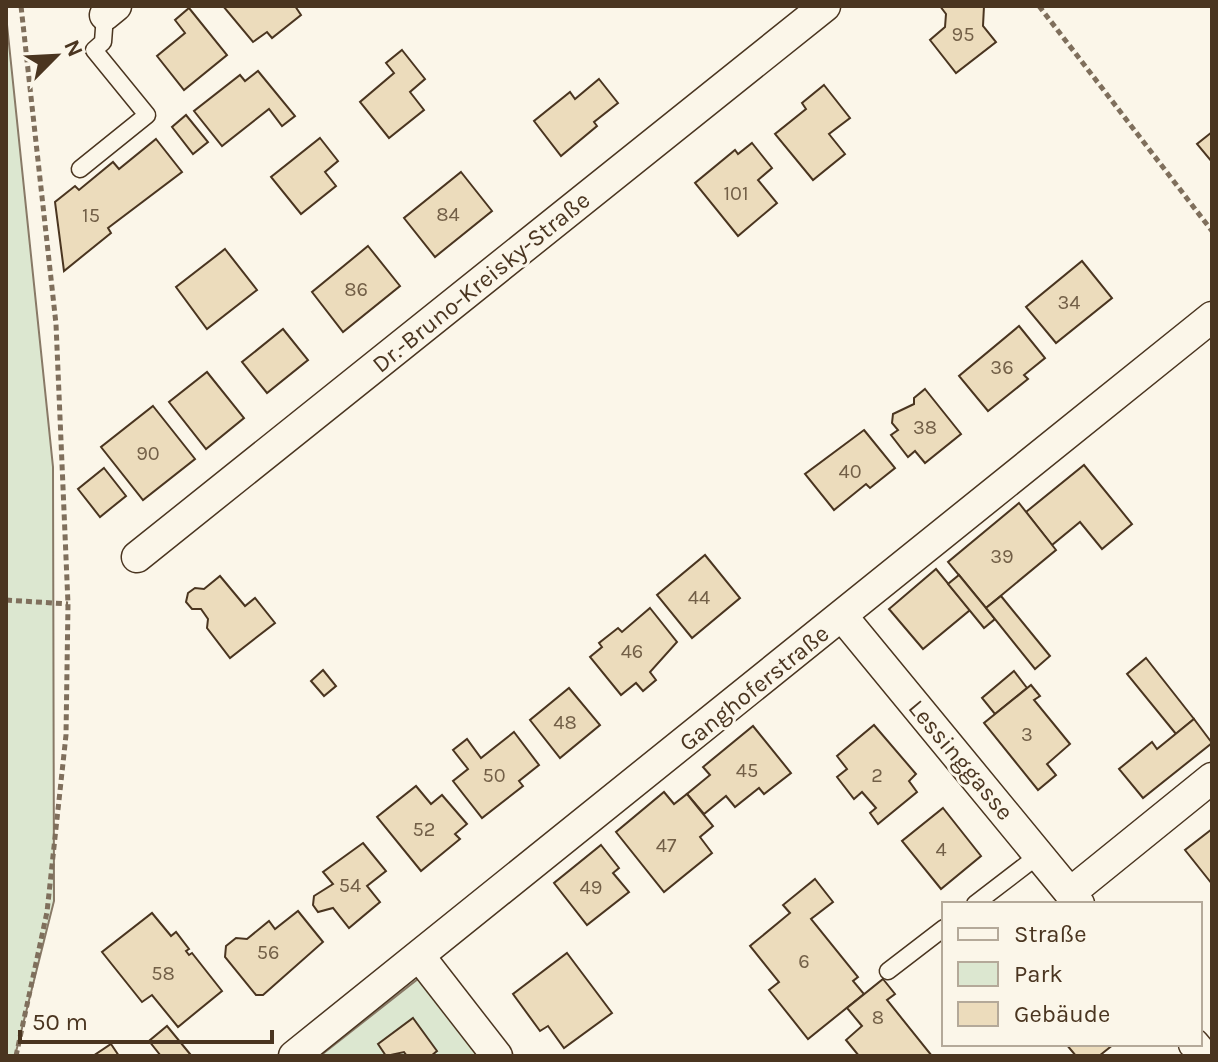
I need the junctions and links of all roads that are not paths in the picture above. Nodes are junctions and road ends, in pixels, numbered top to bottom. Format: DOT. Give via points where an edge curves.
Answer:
graph roads {
  1 [pos="825,6"];
  2 [pos="110,10"];
  3 [pos="80,169"];
  4 [pos="1212,317"];
  5 [pos="137,557"];
  6 [pos="842,616"];
  7 [pos="1212,778"];
  8 [pos="1039,855"];
  9 [pos="1074,898"];
  10 [pos="978,902"];
  11 [pos="942,930"];
  12 [pos="420,957"];
  13 [pos="888,971"];
  14 [pos="294,1056"];
  15 [pos="497,1056"];
  1 -- 5 [label="street, Dr.-Bruno-Kreisky-Straße"];
  2 -- 3 [label="lane" via="103,42 94,50 147,115"];
  4 -- 6 [label="street, Ganghoferstraße"];
  6 -- 8 [label="street, Lessinggasse"];
  6 -- 12 [label="street, Ganghoferstraße"];
  7 -- 9 [label="street"];
  8 -- 9 [label="street, Lessinggasse"];
  8 -- 10 [label="lane"];
  11 -- 13 [label="lane"];
  12 -- 14 [label="street, Ganghoferstraße"];
  12 -- 15 [label="street"];
}
